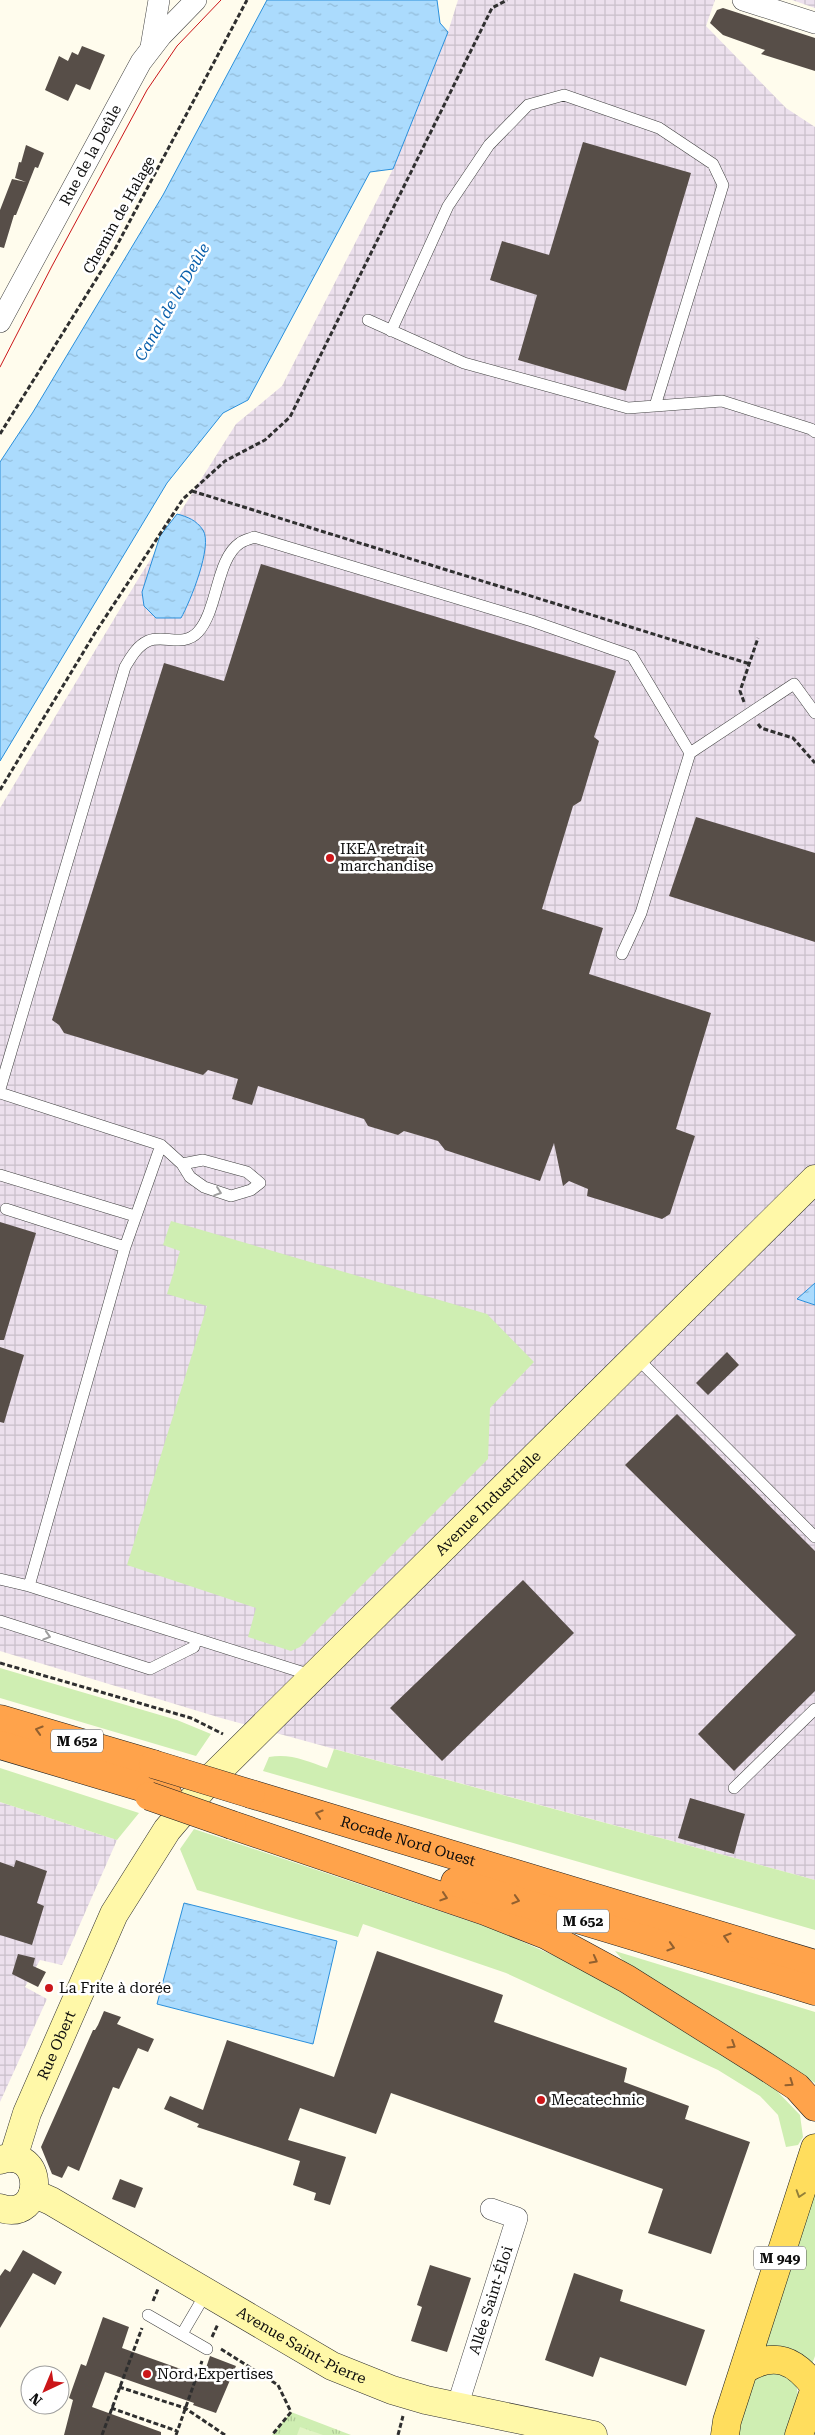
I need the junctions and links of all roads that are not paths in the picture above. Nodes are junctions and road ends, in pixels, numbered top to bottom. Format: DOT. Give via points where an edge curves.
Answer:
graph roads {
  1 [pos="159,0"];
  2 [pos="196,0"];
  3 [pos="743,0"];
  4 [pos="815,23"];
  5 [pos="151,47"];
  6 [pos="368,320"];
  7 [pos="0,322"];
  8 [pos="391,331"];
  9 [pos="656,406"];
  10 [pos="814,430"];
  11 [pos="815,713"];
  12 [pos="690,753"];
  13 [pos="622,954"];
  14 [pos="0,1089"];
  15 [pos="0,1093"];
  16 [pos="161,1146"];
  17 [pos="182,1164"];
  18 [pos="0,1175"];
  19 [pos="815,1179"];
  20 [pos="6,1209"];
  21 [pos="135,1216"];
  22 [pos="125,1246"];
  23 [pos="636,1357"];
  24 [pos="815,1537"];
  25 [pos="0,1579"];
  26 [pos="29,1586"];
  27 [pos="0,1621"];
  28 [pos="196,1639"];
  29 [pos="314,1676"];
  30 [pos="815,1709"];
  31 [pos="0,1718"];
  32 [pos="0,1745"];
  33 [pos="149,1783"];
  34 [pos="734,1788"];
  35 [pos="233,1820"];
  36 [pos="167,1830"];
  37 [pos="773,1952"];
  38 [pos="815,1955"];
  39 [pos="815,1964"];
  40 [pos="815,1991"];
  41 [pos="815,2107"];
  42 [pos="815,2148"];
  43 [pos="7,2159"];
  44 [pos="34,2193"];
  45 [pos="0,2208"];
  46 [pos="491,2209"];
  47 [pos="206,2293"];
  48 [pos="148,2315"];
  49 [pos="182,2334"];
  50 [pos="208,2345"];
  51 [pos="745,2369"];
  52 [pos="815,2387"];
  53 [pos="457,2407"];
  54 [pos="724,2430"];
  55 [pos="593,2435"];
  56 [pos="799,2435"];
  1 -- 5 [label="street"];
  2 -- 5 [label="street, Rue de la Deûle"];
  3 -- 4 [label="street"];
  5 -- 7 [label="street, Rue de la Deûle" via="131,78"];
  6 -- 8 [label="lane"];
  8 -- 9 [label="lane" via="464,363 628,408"];
  8 -- 9 [label="lane" via="448,206 489,145 528,105 564,95 659,128 713,164 722,185"];
  9 -- 10 [label="lane" via="722,402"];
  11 -- 12 [label="lane" via="794,684"];
  12 -- 13 [label="lane" via="641,913"];
  12 -- 14 [label="lane" via="632,656 532,620 254,537 239,544 228,558 206,622 197,633 186,640 149,640 136,649 125,667"];
  15 -- 16 [label="lane"];
  16 -- 17 [label="lane"];
  16 -- 21 [label="lane"];
  17 -- 17 [label="lane, one-way" via="190,1178 204,1187 231,1196 251,1190 260,1183 247,1172 203,1160"];
  18 -- 21 [label="lane"];
  19 -- 23 [label="street, Avenue Industrielle"];
  20 -- 22 [label="lane"];
  21 -- 22 [label="lane"];
  22 -- 26 [label="lane"];
  23 -- 24 [label="lane"];
  23 -- 29 [label="street, Avenue Industrielle"];
  25 -- 26 [label="lane"];
  26 -- 28 [label="lane"];
  27 -- 28 [label="lane, one-way" via="150,1668 194,1647"];
  28 -- 29 [label="lane"];
  29 -- 36 [label="street, Avenue Industrielle" via="213,1776"];
  30 -- 34 [label="lane"];
  33 -- 31 [label="highway, Rocade Nord Ouest / M 652, one-way"];
  32 -- 33 [label="highway, M 652"];
  33 -- 35 [label="highway, bridge"];
  37 -- 33 [label="highway, Rocade Nord Ouest / M 652, one-way, bridge" via="252,1794"];
  35 -- 40 [label="highway, Rocade Nord Ouest / M 652, one-way"];
  35 -- 41 [label="highway, one-way" via="486,1911 546,1936 627,1979 753,2058 797,2087"];
  36 -- 43 [label="street, Rue Obert" via="134,1879 109,1925"];
  37 -- 38 [label="highway"];
  37 -- 39 [label="highway, Rocade Nord Ouest / M 652"];
  42 -- 51 [label="main road, M 949, one-way"];
  43 -- 44 [label="street" via="22,2161 32,2171"];
  44 -- 45 [label="street" via="21,2207 12,2210"];
  44 -- 47 [label="street, Avenue Saint-Pierre"];
  46 -- 53 [label="street, Allée Saint-Éloi" via="517,2218"];
  47 -- 49 [label="lane"];
  47 -- 53 [label="street, Avenue Saint-Pierre" via="332,2366 392,2390"];
  48 -- 49 [label="lane"];
  49 -- 50 [label="lane"];
  51 -- 52 [label="main road" via="765,2360 783,2361 802,2372"];
  51 -- 54 [label="main road"];
  52 -- 56 [label="main road"];
  53 -- 55 [label="street, Avenue Saint-Pierre"];
}
